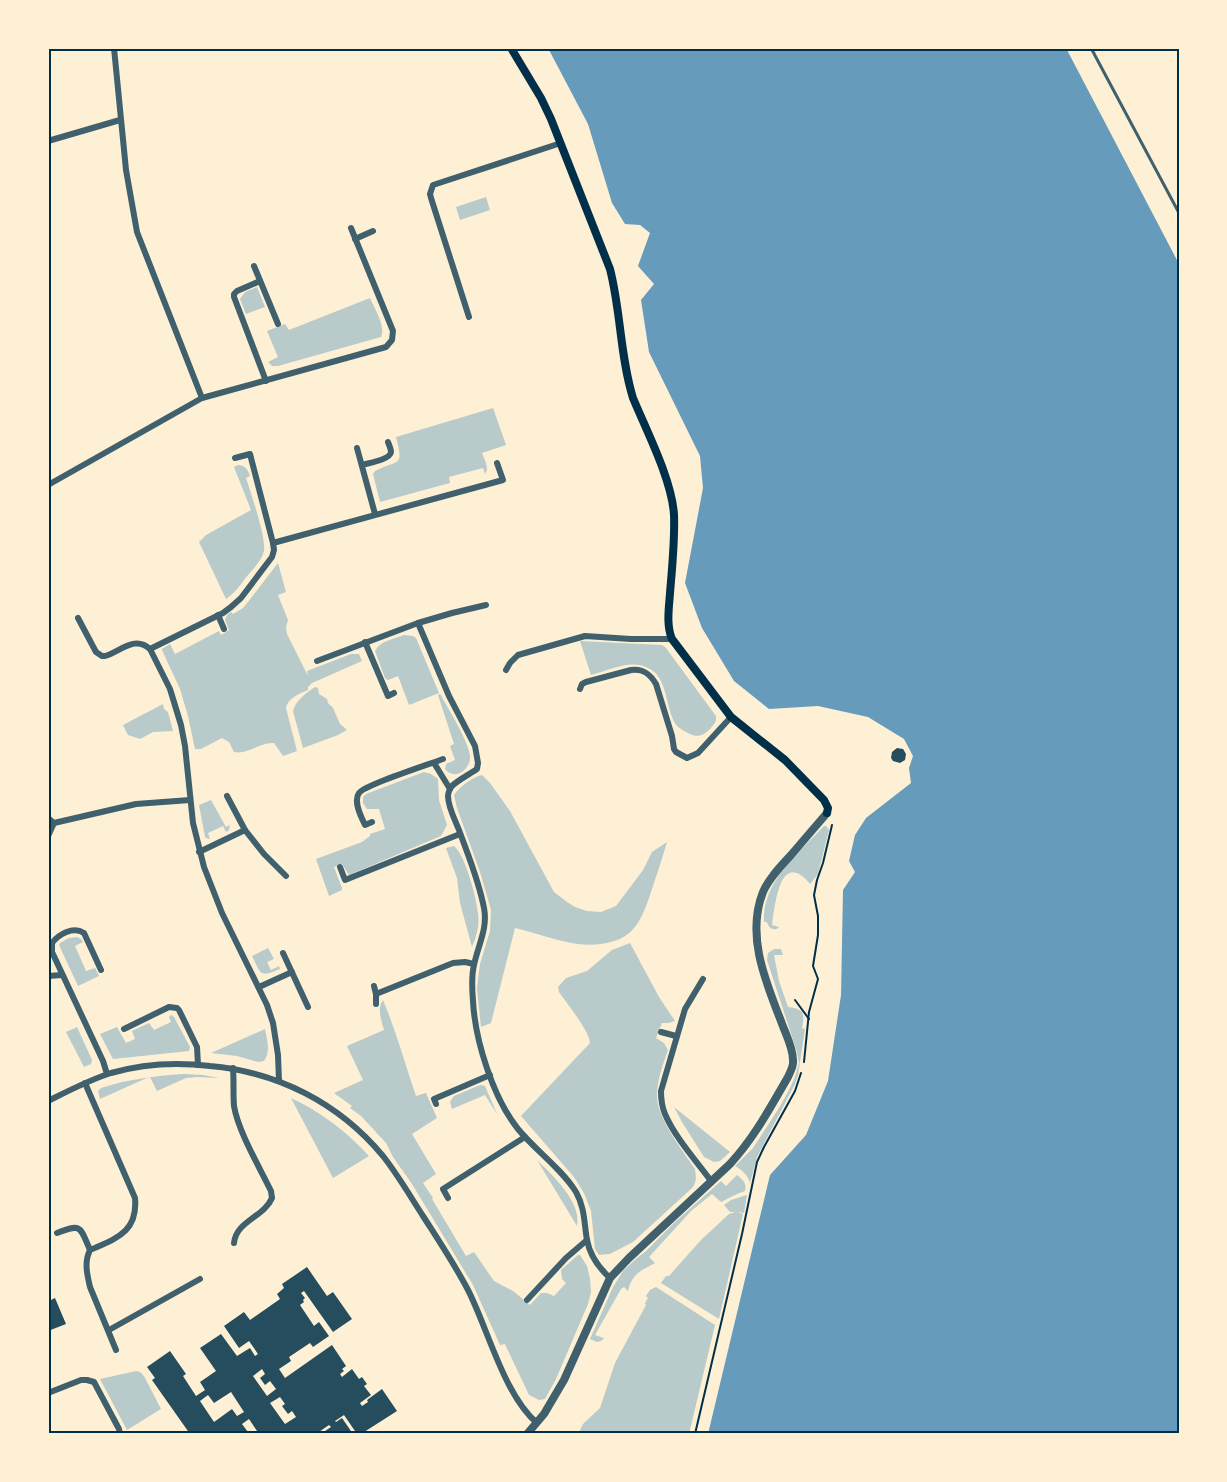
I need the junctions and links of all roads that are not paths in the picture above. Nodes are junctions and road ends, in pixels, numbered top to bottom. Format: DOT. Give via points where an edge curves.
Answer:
graph roads {
  1 [pos="114,48"];
  2 [pos="511,48"];
  3 [pos="1091,48"];
  4 [pos="120,120"];
  5 [pos="48,141"];
  6 [pos="561,143"];
  7 [pos="1179,213"];
  8 [pos="351,228"];
  9 [pos="373,231"];
  10 [pos="355,239"];
  11 [pos="254,266"];
  12 [pos="260,281"];
  13 [pos="469,317"];
  14 [pos="278,324"];
  15 [pos="266,381"];
  16 [pos="202,398"];
  17 [pos="388,442"];
  18 [pos="357,448"];
  19 [pos="235,458"];
  20 [pos="497,463"];
  21 [pos="362,465"];
  22 [pos="48,485"];
  23 [pos="375,514"];
  24 [pos="273,543"];
  25 [pos="486,605"];
  26 [pos="218,615"];
  27 [pos="78,618"];
  28 [pos="418,623"];
  29 [pos="224,629"];
  30 [pos="672,639"];
  31 [pos="365,642"];
  32 [pos="150,649"];
  33 [pos="317,661"];
  34 [pos="506,670"];
  35 [pos="580,689"];
  36 [pos="393,693"];
  37 [pos="731,717"];
  38 [pos="443,759"];
  39 [pos="434,763"];
  40 [pos="450,789"];
  41 [pos="227,796"];
  42 [pos="190,800"];
  43 [pos="827,813"];
  44 [pos="51,821"];
  45 [pos="372,822"];
  46 [pos="245,830"];
  47 [pos="460,834"];
  48 [pos="48,836"];
  49 [pos="199,852"];
  50 [pos="340,867"];
  51 [pos="286,876"];
  52 [pos="283,953"];
  53 [pos="474,964"];
  54 [pos="101,969"];
  55 [pos="292,972"];
  56 [pos="62,975"];
  57 [pos="48,976"];
  58 [pos="703,979"];
  59 [pos="374,986"];
  60 [pos="259,987"];
  61 [pos="376,994"];
  62 [pos="376,1004"];
  63 [pos="308,1007"];
  64 [pos="124,1029"];
  65 [pos="661,1032"];
  66 [pos="676,1036"];
  67 [pos="198,1065"];
  68 [pos="233,1068"];
  69 [pos="107,1074"];
  70 [pos="490,1074"];
  71 [pos="279,1081"];
  72 [pos="85,1083"];
  73 [pos="48,1101"];
  74 [pos="436,1104"];
  75 [pos="525,1137"];
  76 [pos="711,1181"];
  77 [pos="448,1198"];
  78 [pos="57,1233"];
  79 [pos="587,1240"];
  80 [pos="234,1243"];
  81 [pos="90,1250"];
  82 [pos="610,1278"];
  83 [pos="200,1279"];
  84 [pos="527,1300"];
  85 [pos="108,1330"];
  86 [pos="116,1350"];
  87 [pos="48,1393"];
  88 [pos="537,1423"];
  89 [pos="120,1434"];
  90 [pos="527,1434"];
  1 -- 4 [label="street"];
  2 -- 6 [label="main road" via="541,98"];
  3 -- 7 [label="lane"];
  4 -- 5 [label="street"];
  4 -- 16 [label="street" via="137,232"];
  6 -- 13 [label="street" via="433,185 431,198"];
  6 -- 30 [label="main road" via="608,261 629,384 671,495"];
  8 -- 10 [label="street"];
  9 -- 10 [label="street"];
  10 -- 15 [label="street" via="393,331 390,344"];
  11 -- 12 [label="street"];
  12 -- 14 [label="street"];
  12 -- 15 [label="street" via="237,291 234,297"];
  15 -- 16 [label="street"];
  16 -- 22 [label="street"];
  17 -- 21 [label="street" via="390,456"];
  18 -- 21 [label="street"];
  19 -- 24 [label="street" via="250,454"];
  20 -- 23 [label="street" via="503,480"];
  21 -- 23 [label="street"];
  23 -- 24 [label="street"];
  24 -- 26 [label="street" via="272,557 236,603"];
  25 -- 28 [label="street"];
  26 -- 29 [label="street"];
  26 -- 32 [label="street"];
  27 -- 32 [label="street" via="102,656 136,643 144,643"];
  28 -- 31 [label="street"];
  28 -- 40 [label="street" via="478,756 477,769"];
  30 -- 34 [label="street" via="585,636 518,655"];
  30 -- 37 [label="main road"];
  31 -- 33 [label="street"];
  31 -- 36 [label="street" via="388,696"];
  32 -- 42 [label="street" via="170,689 181,725"];
  35 -- 37 [label="street" via="586,682 631,670 647,672 656,684 674,749 687,758 698,753"];
  37 -- 43 [label="main road" via="785,760 824,800"];
  38 -- 39 [label="street"];
  39 -- 40 [label="street"];
  39 -- 45 [label="street" via="359,793 364,825"];
  40 -- 47 [label="street" via="449,802"];
  41 -- 46 [label="street"];
  42 -- 44 [label="street" via="136,804"];
  42 -- 49 [label="street"];
  43 -- 76 [label="street" via="767,885 757,917 759,958 790,1047 793,1067 751,1140"];
  44 -- 48 [label="street"];
  46 -- 49 [label="street"];
  46 -- 51 [label="street"];
  47 -- 50 [label="street" via="345,880"];
  47 -- 53 [label="street" via="486,921"];
  49 -- 60 [label="street" via="222,913"];
  52 -- 55 [label="street"];
  53 -- 61 [label="street" via="453,963"];
  53 -- 70 [label="street" via="475,1021"];
  54 -- 56 [label="street" via="84,933 77,930 54,940 51,947"];
  55 -- 60 [label="street"];
  55 -- 63 [label="street"];
  56 -- 57 [label="street"];
  56 -- 69 [label="street"];
  58 -- 66 [label="street" via="685,1009"];
  59 -- 61 [label="street"];
  60 -- 71 [label="street" via="273,1023"];
  61 -- 62 [label="street"];
  64 -- 67 [label="street" via="169,1007 177,1008 197,1047"];
  65 -- 66 [label="street"];
  66 -- 76 [label="street" via="661,1091 663,1109"];
  67 -- 68 [label="street"];
  67 -- 69 [label="street" via="143,1067"];
  68 -- 71 [label="street"];
  68 -- 80 [label="street" via="236,1112 272,1198 267,1207 241,1227"];
  69 -- 72 [label="street"];
  70 -- 74 [label="street" via="434,1099"];
  70 -- 75 [label="street" via="506,1110"];
  71 -- 88 [label="street" via="342,1117 390,1165 475,1304 510,1387"];
  72 -- 73 [label="street"];
  72 -- 81 [label="street" via="136,1203 131,1225 125,1232"];
  75 -- 77 [label="street" via="443,1189"];
  75 -- 79 [label="street" via="577,1194 584,1212"];
  76 -- 82 [label="street"];
  78 -- 81 [label="street" via="73,1227 80,1229"];
  79 -- 82 [label="street" via="602,1272"];
  79 -- 84 [label="street"];
  81 -- 85 [label="street" via="87,1277"];
  82 -- 88 [label="street" via="564,1380"];
  83 -- 85 [label="street"];
  85 -- 86 [label="street"];
  87 -- 89 [label="street" via="91,1380 97,1384"];
  88 -- 90 [label="street"];
}
